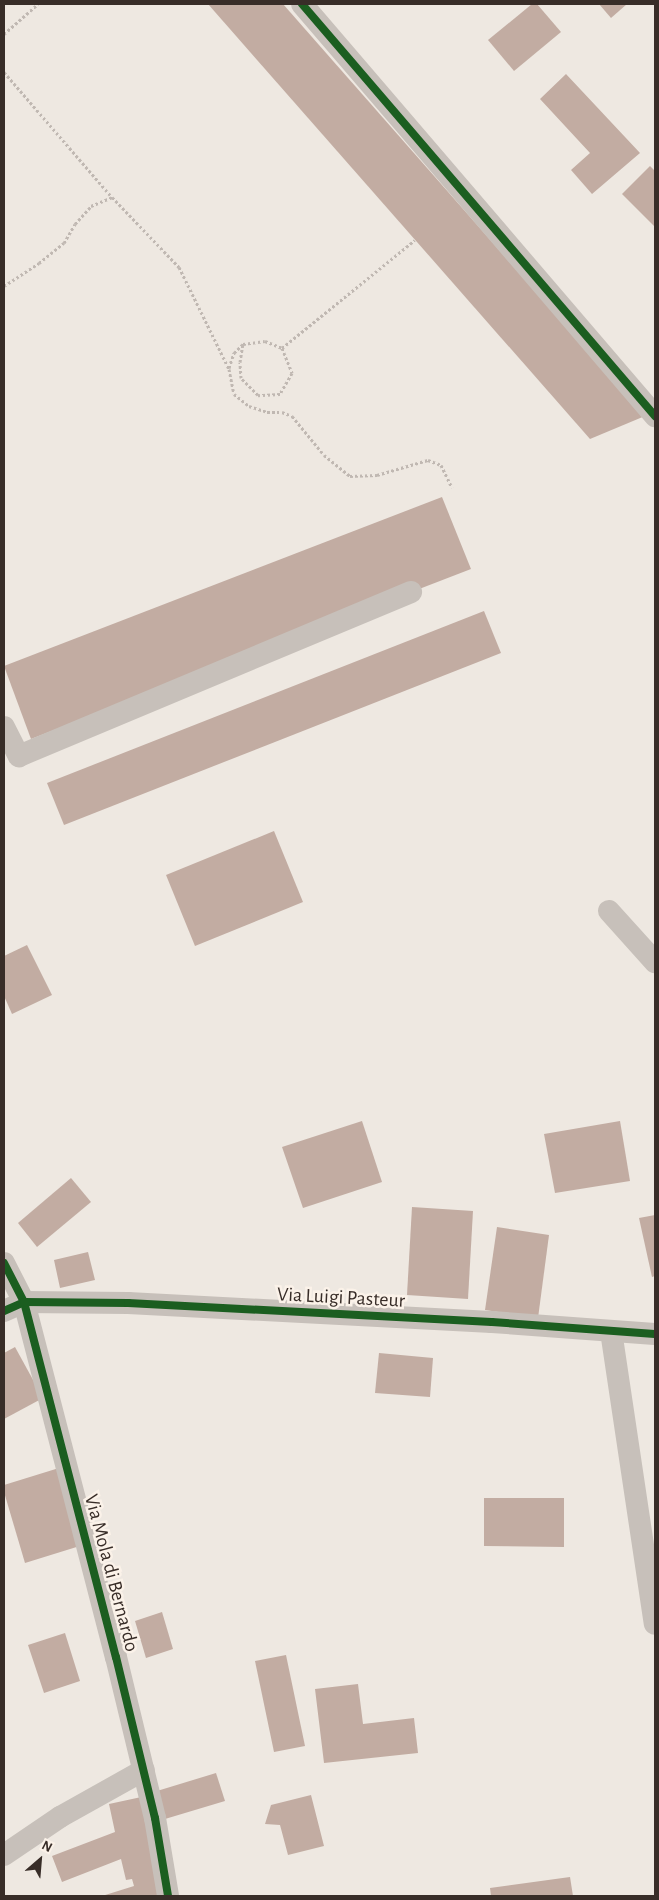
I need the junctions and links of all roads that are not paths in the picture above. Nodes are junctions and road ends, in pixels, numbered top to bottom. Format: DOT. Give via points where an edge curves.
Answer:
graph roads {
  1 [pos="302,4"];
  2 [pos="655,416"];
  3 [pos="411,592"];
  4 [pos="4,726"];
  5 [pos="609,912"];
  6 [pos="655,962"];
  7 [pos="4,1263"];
  8 [pos="24,1302"];
  9 [pos="4,1311"];
  10 [pos="611,1331"];
  11 [pos="655,1334"];
  12 [pos="655,1624"];
  13 [pos="144,1770"];
  14 [pos="4,1854"];
  15 [pos="168,1896"];
  1 -- 2 [label="street"];
  3 -- 4 [label="street" via="19,756"];
  5 -- 6 [label="street"];
  7 -- 8 [label="street, Via Mola di Bernardo"];
  8 -- 9 [label="street"];
  8 -- 10 [label="street, Via Luigi Pasteur" via="128,1303"];
  8 -- 13 [label="street, Via Mola di Bernardo"];
  10 -- 11 [label="street, Via Luigi Pasteur"];
  10 -- 12 [label="street"];
  13 -- 14 [label="street"];
  13 -- 15 [label="street, Via Mola di Bernardo"];
}
